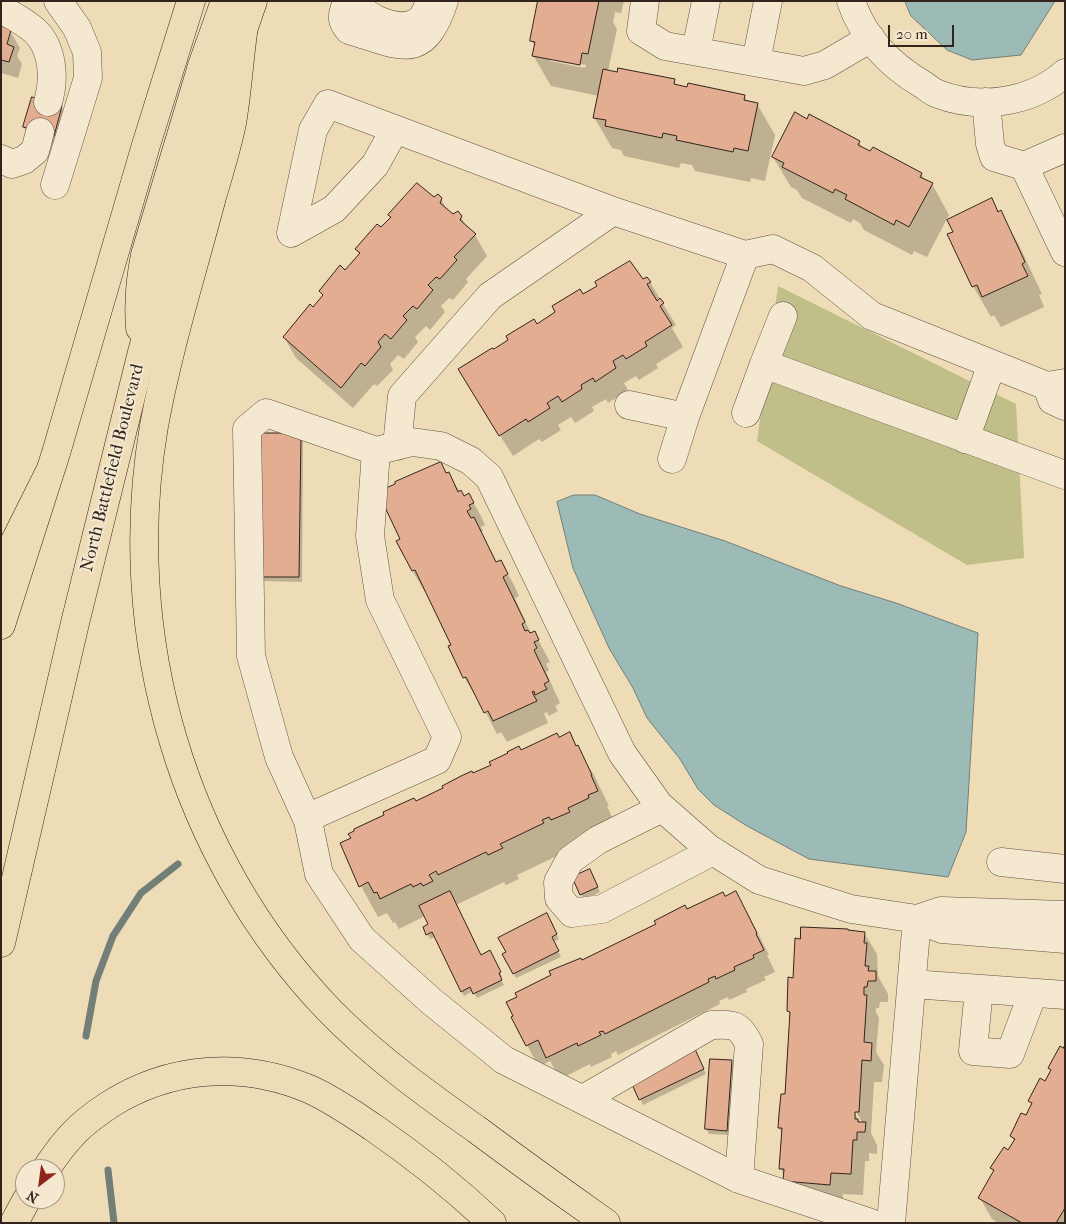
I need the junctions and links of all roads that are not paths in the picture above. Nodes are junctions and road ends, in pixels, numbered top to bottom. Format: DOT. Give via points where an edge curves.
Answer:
graph roads {
  1 [pos="58,1"];
  2 [pos="191,1"];
  3 [pos="225,1"];
  4 [pos="253,1"];
  5 [pos="347,1"];
  6 [pos="354,1"];
  7 [pos="430,1"];
  8 [pos="444,1"];
  9 [pos="645,1"];
  10 [pos="706,1"];
  11 [pos="768,1"];
  12 [pos="851,1"];
  13 [pos="1,9"];
  14 [pos="242,33"];
  15 [pos="870,38"];
  16 [pos="696,51"];
  17 [pos="756,62"];
  18 [pos="1065,73"];
  19 [pos="48,102"];
  20 [pos="986,102"];
  21 [pos="395,129"];
  22 [pos="40,132"];
  23 [pos="1065,148"];
  24 [pos="1,159"];
  25 [pos="1024,166"];
  26 [pos="55,185"];
  27 [pos="613,211"];
  28 [pos="1065,252"];
  29 [pos="745,255"];
  30 [pos="782,316"];
  31 [pos="142,352"];
  32 [pos="764,364"];
  33 [pos="992,364"];
  34 [pos="1059,392"];
  35 [pos="629,405"];
  36 [pos="746,413"];
  37 [pos="685,417"];
  38 [pos="965,439"];
  39 [pos="387,449"];
  40 [pos="672,459"];
  41 [pos="49,473"];
  42 [pos="1065,475"];
  43 [pos="1,569"];
  44 [pos="1,625"];
  45 [pos="662,808"];
  46 [pos="307,818"];
  47 [pos="713,851"];
  48 [pos="1001,862"];
  49 [pos="1065,869"];
  50 [pos="1065,915"];
  51 [pos="917,919"];
  52 [pos="1065,939"];
  53 [pos="1,943"];
  54 [pos="912,984"];
  55 [pos="979,989"];
  56 [pos="1033,993"];
  57 [pos="1065,995"];
  58 [pos="583,1099"];
  59 [pos="54,1159"];
  60 [pos="739,1179"];
  61 [pos="22,1209"];
  62 [pos="14,1223"];
  63 [pos="492,1223"];
  64 [pos="606,1223"];
  65 [pos="871,1223"];
  66 [pos="891,1223"];
  1 -- 26 [label="street" via="77,28 87,52 88,78"];
  2 -- 41 [label="main road"];
  3 -- 31 [label="main road" via="145,255 138,305"];
  4 -- 14 [label="main road, North Battlefield Boulevard"];
  5 -- 8 [label="street" via="342,17 349,30 402,46 413,45 427,37 440,16"];
  6 -- 7 [label="street" via="366,14 387,24 408,26 422,19"];
  9 -- 16 [label="street" via="641,31 665,46"];
  10 -- 16 [label="street"];
  11 -- 17 [label="street"];
  12 -- 15 [label="street"];
  13 -- 19 [label="street" via="35,31 42,40 52,62 52,91"];
  14 -- 31 [label="main road, North Battlefield Boulevard" via="185,200"];
  14 -- 64 [label="main road" via="232,124 163,381 147,483 147,605 169,730 196,807 219,856 272,940 330,1011 395,1069"];
  15 -- 17 [label="street" via="825,65 804,71"];
  15 -- 20 [label="street" via="905,74 937,94 968,102"];
  16 -- 17 [label="street"];
  18 -- 20 [label="street" via="1029,95"];
  20 -- 25 [label="street" via="994,157"];
  21 -- 21 [label="street" via="328,104 314,130 291,232 334,209 375,165"];
  21 -- 27 [label="street"];
  22 -- 24 [label="street" via="35,151 24,160 12,164"];
  23 -- 25 [label="street"];
  25 -- 28 [label="street"];
  27 -- 29 [label="street"];
  27 -- 39 [label="street" via="490,296 402,396"];
  29 -- 33 [label="street" via="773,249 812,268 872,316"];
  29 -- 37 [label="street"];
  30 -- 32 [label="street"];
  31 -- 53 [label="main road, North Battlefield Boulevard"];
  32 -- 36 [label="street"];
  32 -- 38 [label="street"];
  33 -- 34 [label="street"];
  33 -- 38 [label="street"];
  35 -- 37 [label="street"];
  37 -- 40 [label="street"];
  38 -- 42 [label="street"];
  39 -- 45 [label="street" via="412,442 441,446 471,461 489,478 622,753"];
  39 -- 46 [label="street" via="370,536 380,600 447,737 437,760"];
  39 -- 46 [label="street" via="266,413 246,429 251,656 279,758"];
  41 -- 43 [label="main road"];
  41 -- 44 [label="main road"];
  45 -- 47 [label="street"];
  45 -- 47 [label="street" via="598,840 570,860 558,882 559,898 572,913 602,909"];
  46 -- 58 [label="street" via="319,874 362,939 504,1060"];
  47 -- 51 [label="street" via="758,880 852,909"];
  48 -- 49 [label="street"];
  50 -- 51 [label="street" via="940,911"];
  51 -- 52 [label="street" via="942,929"];
  51 -- 54 [label="street"];
  54 -- 55 [label="street"];
  54 -- 66 [label="street"];
  55 -- 56 [label="street"];
  55 -- 56 [label="street" via="973,1051 1010,1054"];
  56 -- 57 [label="street"];
  58 -- 60 [label="street"];
  58 -- 60 [label="street" via="711,1025 730,1025 743,1031 749,1044"];
  59 -- 63 [label="main road" via="74,1132 96,1114 151,1083 206,1071 268,1076 309,1089 350,1112 427,1167"];
  60 -- 65 [label="street"];
  61 -- 62 [label="main road"];
}
